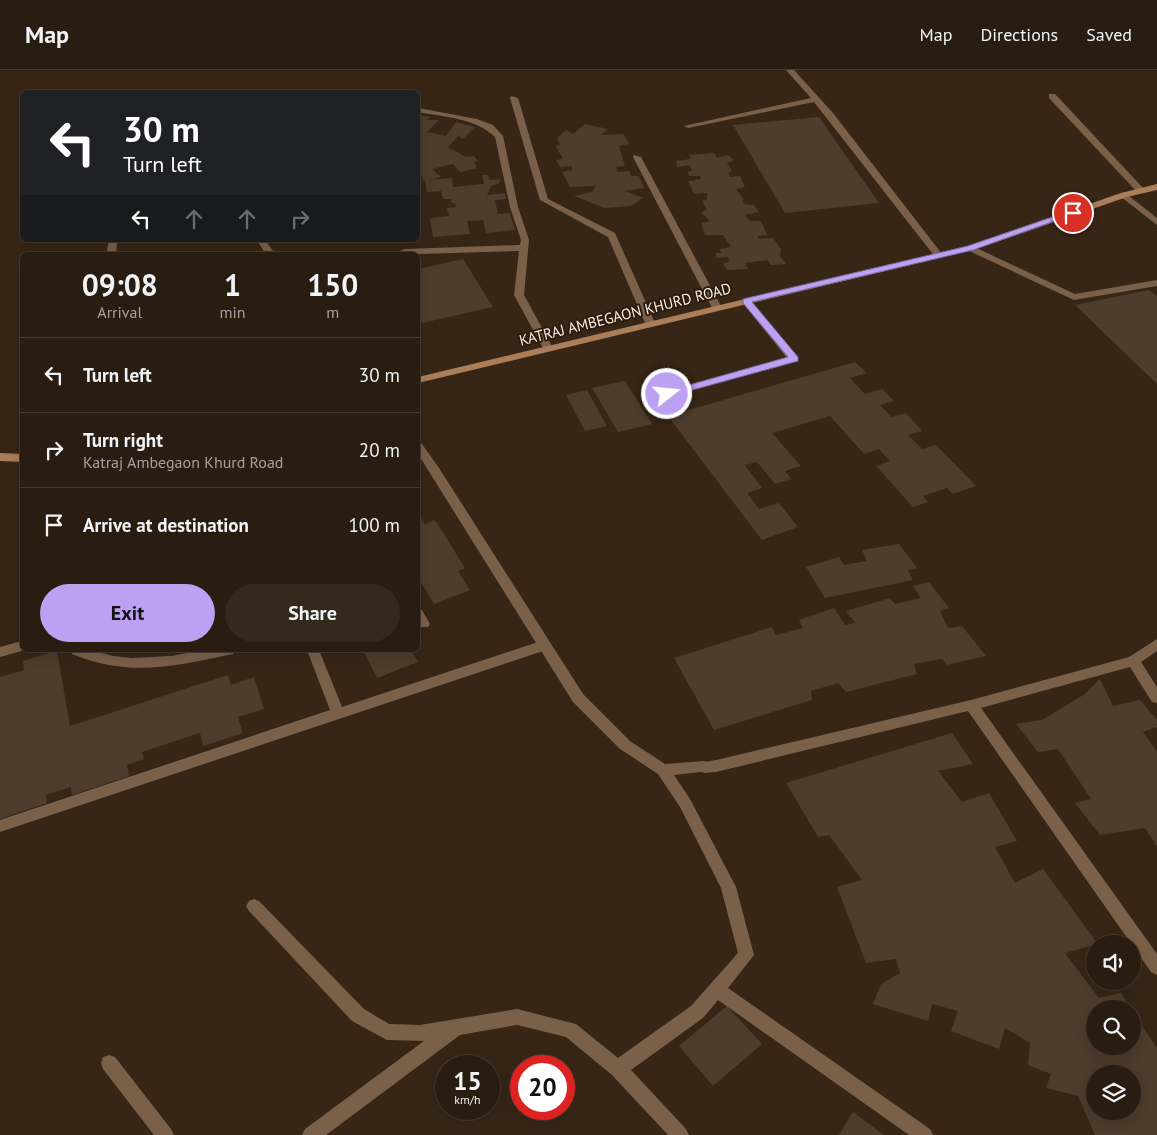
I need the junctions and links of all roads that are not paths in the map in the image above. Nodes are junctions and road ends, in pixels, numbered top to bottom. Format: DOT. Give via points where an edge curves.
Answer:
graph roads {
  1 [pos="790,70"];
  2 [pos="1052,96"];
  3 [pos="514,98"];
  4 [pos="816,99"];
  5 [pos="420,110"];
  6 [pos="688,126"];
  7 [pos="637,157"];
  8 [pos="1157,188"];
  9 [pos="1141,191"];
  10 [pos="1124,195"];
  11 [pos="1157,222"];
  12 [pos="403,242"];
  13 [pos="524,248"];
  14 [pos="970,248"];
  15 [pos="405,252"];
  16 [pos="938,256"];
  17 [pos="1157,282"];
  18 [pos="746,301"];
  19 [pos="717,308"];
  20 [pos="650,323"];
  21 [pos="548,348"];
  22 [pos="420,380"];
  23 [pos="667,394"];
  24 [pos="420,450"];
  25 [pos="0,458"];
  26 [pos="20,458"];
  27 [pos="1157,644"];
  28 [pos="544,645"];
  29 [pos="20,647"];
  30 [pos="0,652"];
  31 [pos="81,652"];
  32 [pos="219,652"];
  33 [pos="314,652"];
  34 [pos="1133,661"];
  35 [pos="1157,698"];
  36 [pos="971,705"];
  37 [pos="338,713"];
  38 [pos="663,770"];
  39 [pos="0,826"];
  40 [pos="254,906"];
  41 [pos="1157,967"];
  42 [pos="716,989"];
  43 [pos="457,1026"];
  44 [pos="109,1063"];
  45 [pos="618,1069"];
  46 [pos="165,1135"];
  47 [pos="310,1135"];
  48 [pos="680,1135"];
  49 [pos="924,1135"];
  1 -- 4 [label="street"];
  2 -- 9 [label="street"];
  3 -- 20 [label="street" via="544,200 612,235"];
  4 -- 6 [label="street"];
  4 -- 16 [label="street"];
  5 -- 13 [label="street" via="474,120 490,127 499,136"];
  7 -- 19 [label="street"];
  8 -- 9 [label="street, KATRAJ AMBEGAON KHURD ROAD"];
  9 -- 10 [label="street, KATRAJ AMBEGAON KHURD ROAD"];
  10 -- 11 [label="street"];
  10 -- 14 [label="street, KATRAJ AMBEGAON KHURD ROAD"];
  12 -- 15 [label="street"];
  13 -- 15 [label="street"];
  13 -- 21 [label="street" via="518,295"];
  14 -- 16 [label="street, KATRAJ AMBEGAON KHURD ROAD"];
  14 -- 17 [label="street" via="1074,297"];
  16 -- 18 [label="street, KATRAJ AMBEGAON KHURD ROAD"];
  18 -- 19 [label="street, KATRAJ AMBEGAON KHURD ROAD"];
  18 -- 23 [label="street" via="794,359"];
  19 -- 20 [label="street, KATRAJ AMBEGAON KHURD ROAD"];
  20 -- 21 [label="street, KATRAJ AMBEGAON KHURD ROAD"];
  21 -- 22 [label="street, KATRAJ AMBEGAON KHURD ROAD"];
  24 -- 28 [label="street"];
  25 -- 26 [label="street"];
  27 -- 34 [label="street"];
  28 -- 37 [label="street"];
  28 -- 38 [label="street" via="578,698 625,745"];
  29 -- 30 [label="street"];
  31 -- 32 [label="street" via="97,660 131,664"];
  33 -- 37 [label="street"];
  34 -- 35 [label="street"];
  34 -- 36 [label="street"];
  36 -- 38 [label="street" via="716,766"];
  36 -- 41 [label="street"];
  37 -- 39 [label="street"];
  38 -- 42 [label="street" via="685,803 728,887 746,955"];
  40 -- 43 [label="street" via="358,1015 387,1032 420,1032"];
  42 -- 45 [label="street" via="697,1012"];
  42 -- 49 [label="street"];
  43 -- 45 [label="street" via="517,1017 570,1030"];
  43 -- 47 [label="street"];
  44 -- 46 [label="street"];
  45 -- 48 [label="street"];
}
